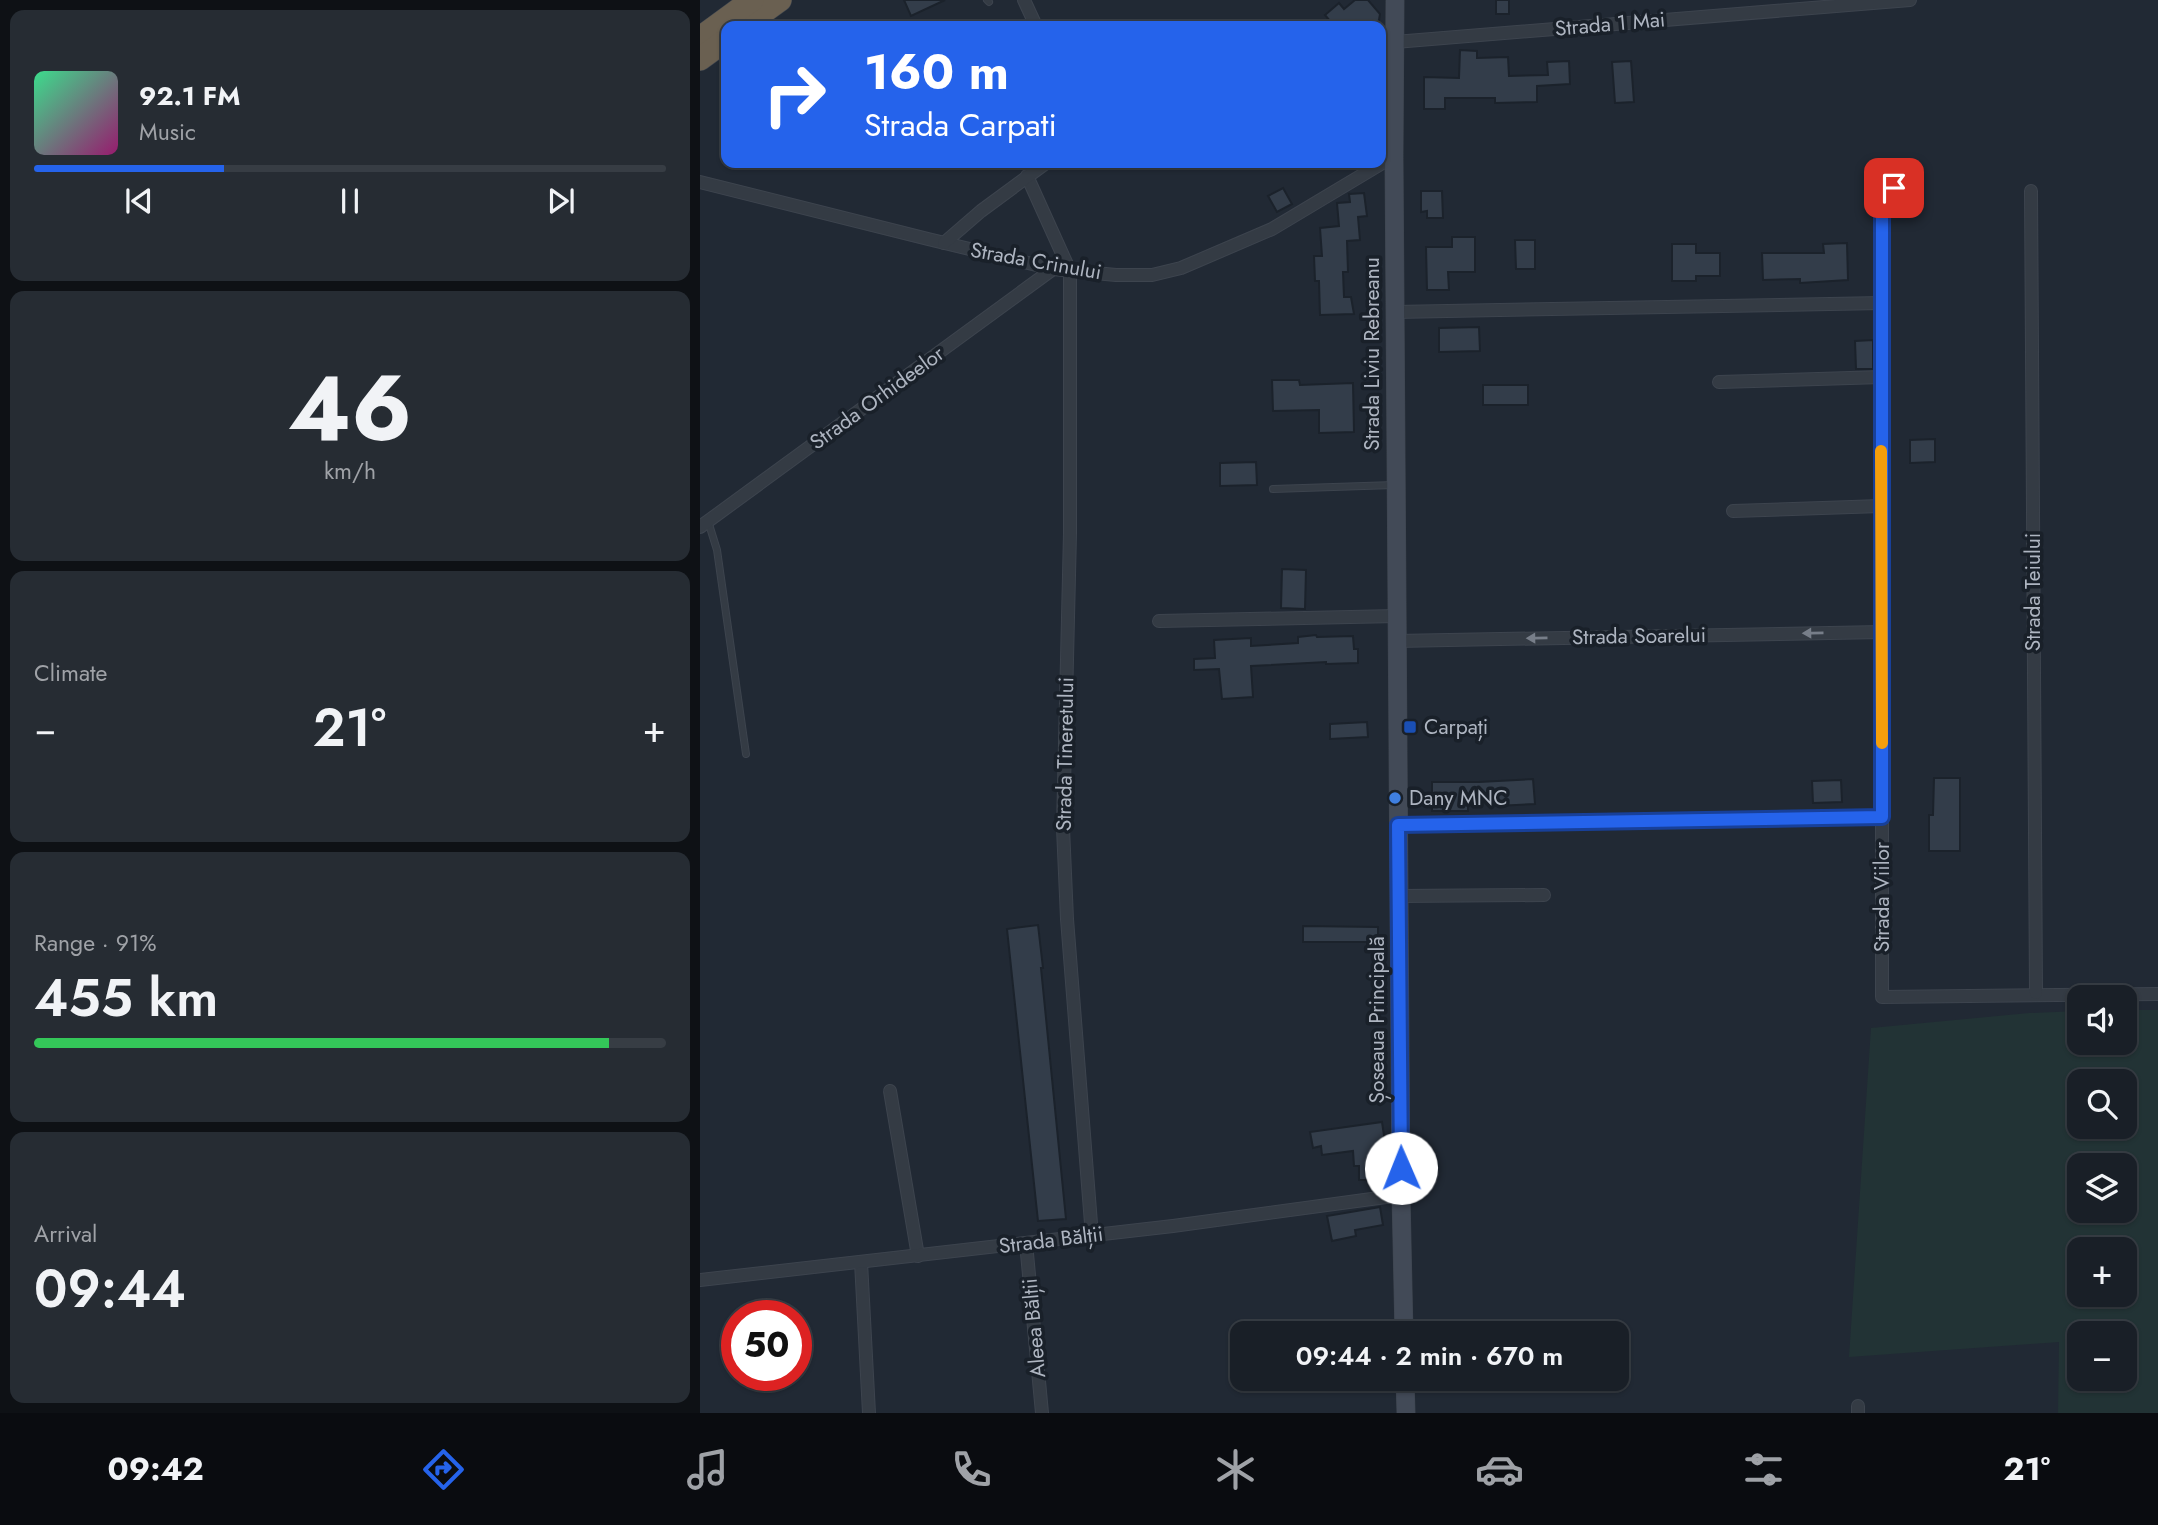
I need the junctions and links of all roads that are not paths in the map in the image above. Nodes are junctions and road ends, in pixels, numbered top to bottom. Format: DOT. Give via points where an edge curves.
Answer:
graph roads {
  1 [pos="752,0"];
  2 [pos="780,0"];
  3 [pos="1024,0"];
  4 [pos="1395,0"];
  5 [pos="1910,0"];
  6 [pos="723,21"];
  7 [pos="751,21"];
  8 [pos="1034,21"];
  9 [pos="721,23"];
  10 [pos="700,38"];
  11 [pos="1395,42"];
  12 [pos="721,44"];
  13 [pos="700,59"];
  14 [pos="1394,156"];
  15 [pos="1386,161"];
  16 [pos="1039,168"];
  17 [pos="1374,168"];
  18 [pos="1027,176"];
  19 [pos="700,182"];
  20 [pos="1894,188"];
  21 [pos="2031,191"];
  22 [pos="944,243"];
  23 [pos="1053,269"];
  24 [pos="1070,271"];
  25 [pos="1882,303"];
  26 [pos="1395,312"];
  27 [pos="1882,377"];
  28 [pos="1719,382"];
  29 [pos="1396,485"];
  30 [pos="1273,488"];
  31 [pos="1881,506"];
  32 [pos="1733,511"];
  33 [pos="704,524"];
  34 [pos="1397,615"];
  35 [pos="1159,621"];
  36 [pos="1882,632"];
  37 [pos="1397,640"];
  38 [pos="1398,707"];
  39 [pos="746,754"];
  40 [pos="1882,817"];
  41 [pos="1398,825"];
  42 [pos="1544,895"];
  43 [pos="1399,897"];
  44 [pos="2036,993"];
  45 [pos="2158,994"];
  46 [pos="890,1091"];
  47 [pos="1401,1195"];
  48 [pos="1092,1236"];
  49 [pos="1027,1243"];
  50 [pos="918,1256"];
  51 [pos="861,1262"];
  52 [pos="700,1280"];
  53 [pos="1404,1321"];
  54 [pos="1405,1391"];
  55 [pos="869,1413"];
  56 [pos="1042,1413"];
  57 [pos="1406,1413"];
  1 -- 6 [label="highway"];
  2 -- 7 [label="highway"];
  3 -- 8 [label="street"];
  4 -- 11 [label="main road, Strada Liviu Rebreanu"];
  5 -- 11 [label="street, Strada 1 Mai"];
  9 -- 10 [label="highway"];
  11 -- 14 [label="main road, Strada Liviu Rebreanu"];
  12 -- 13 [label="highway"];
  14 -- 15 [label="street, Strada Crinului"];
  14 -- 26 [label="main road, Strada Liviu Rebreanu"];
  16 -- 18 [label="street"];
  17 -- 24 [label="street, Strada Crinului" via="1272,229 1181,268 1152,275"];
  18 -- 22 [label="street"];
  18 -- 24 [label="street"];
  19 -- 22 [label="street, Strada Crinului"];
  20 -- 25 [label="street, Strada Viilor" via="1882,214"];
  21 -- 44 [label="street, Strada Teiului"];
  22 -- 23 [label="street, Strada Crinului"];
  23 -- 24 [label="street, Strada Crinului"];
  23 -- 33 [label="street, Strada Orhideelor"];
  24 -- 48 [label="street, Strada Tineretului" via="1063,841"];
  25 -- 26 [label="street"];
  25 -- 27 [label="street, Strada Viilor"];
  26 -- 29 [label="main road, Strada Liviu Rebreanu"];
  27 -- 28 [label="street"];
  27 -- 31 [label="street, Strada Viilor"];
  29 -- 30 [label="lane"];
  29 -- 34 [label="main road, Strada Liviu Rebreanu"];
  31 -- 32 [label="street"];
  31 -- 36 [label="street, Strada Viilor"];
  33 -- 39 [label="lane" via="717,550"];
  34 -- 35 [label="street"];
  34 -- 37 [label="main road, Strada Liviu Rebreanu"];
  36 -- 37 [label="street, Strada Soarelui, one-way"];
  36 -- 40 [label="street, Strada Viilor"];
  37 -- 38 [label="main road, Strada Liviu Rebreanu"];
  38 -- 41 [label="main road, Șoseaua Principală"];
  40 -- 41 [label="street"];
  40 -- 44 [label="street, Strada Viilor" via="1882,997"];
  41 -- 43 [label="main road, Șoseaua Principală"];
  42 -- 43 [label="street"];
  43 -- 47 [label="main road, Șoseaua Principală"];
  44 -- 45 [label="street, Strada Viilor"];
  46 -- 50 [label="street"];
  47 -- 48 [label="street, Strada Bălții"];
  47 -- 53 [label="main road, Șoseaua Principală"];
  48 -- 49 [label="street, Strada Bălții"];
  49 -- 50 [label="street, Strada Bălții"];
  49 -- 56 [label="street, Aleea Bălții"];
  50 -- 51 [label="street, Strada Bălții"];
  51 -- 52 [label="street, Strada Bălții"];
  51 -- 55 [label="street"];
  54 -- 57 [label="main road"];
}
